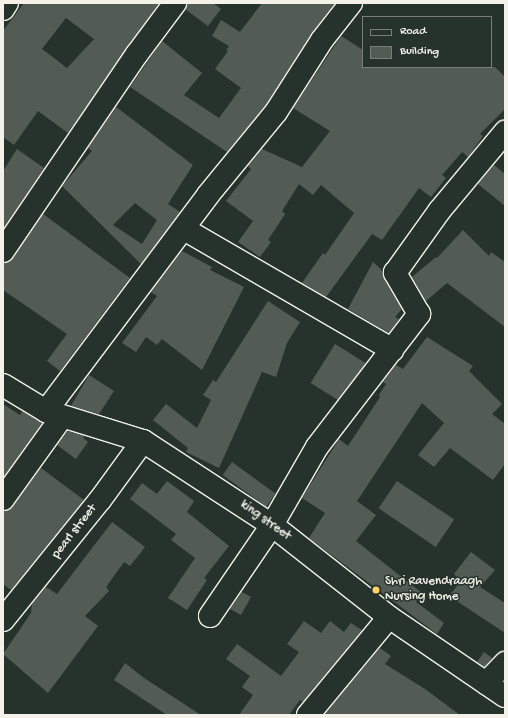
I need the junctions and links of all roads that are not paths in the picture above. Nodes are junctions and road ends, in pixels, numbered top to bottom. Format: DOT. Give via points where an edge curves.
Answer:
graph roads {
  1 [pos="7,3"];
  2 [pos="175,3"];
  3 [pos="351,3"];
  4 [pos="3,8"];
  5 [pos="505,132"];
  6 [pos="184,229"];
  7 [pos="3,251"];
  8 [pos="393,350"];
  9 [pos="3,385"];
  10 [pos="54,414"];
  11 [pos="143,441"];
  12 [pos="3,499"];
  13 [pos="272,525"];
  14 [pos="210,616"];
  15 [pos="389,617"];
  16 [pos="3,620"];
  17 [pos="505,664"];
  18 [pos="486,682"];
  19 [pos="505,696"];
  20 [pos="308,715"];
  1 -- 4 [label="street"];
  2 -- 7 [label="street" via="137,54"];
  3 -- 6 [label="street" via="322,40 276,112"];
  5 -- 8 [label="street" via="440,210 395,273 419,314"];
  6 -- 8 [label="street"];
  6 -- 10 [label="street"];
  8 -- 13 [label="street" via="317,447"];
  9 -- 10 [label="street, king street"];
  10 -- 11 [label="street, king street"];
  10 -- 12 [label="street"];
  11 -- 13 [label="street, king street"];
  11 -- 16 [label="street, pearl street" via="100,500"];
  13 -- 14 [label="street"];
  13 -- 15 [label="street, king street"];
  15 -- 18 [label="street, king street"];
  15 -- 20 [label="street"];
  17 -- 18 [label="street"];
  18 -- 19 [label="street, king street"];
}
